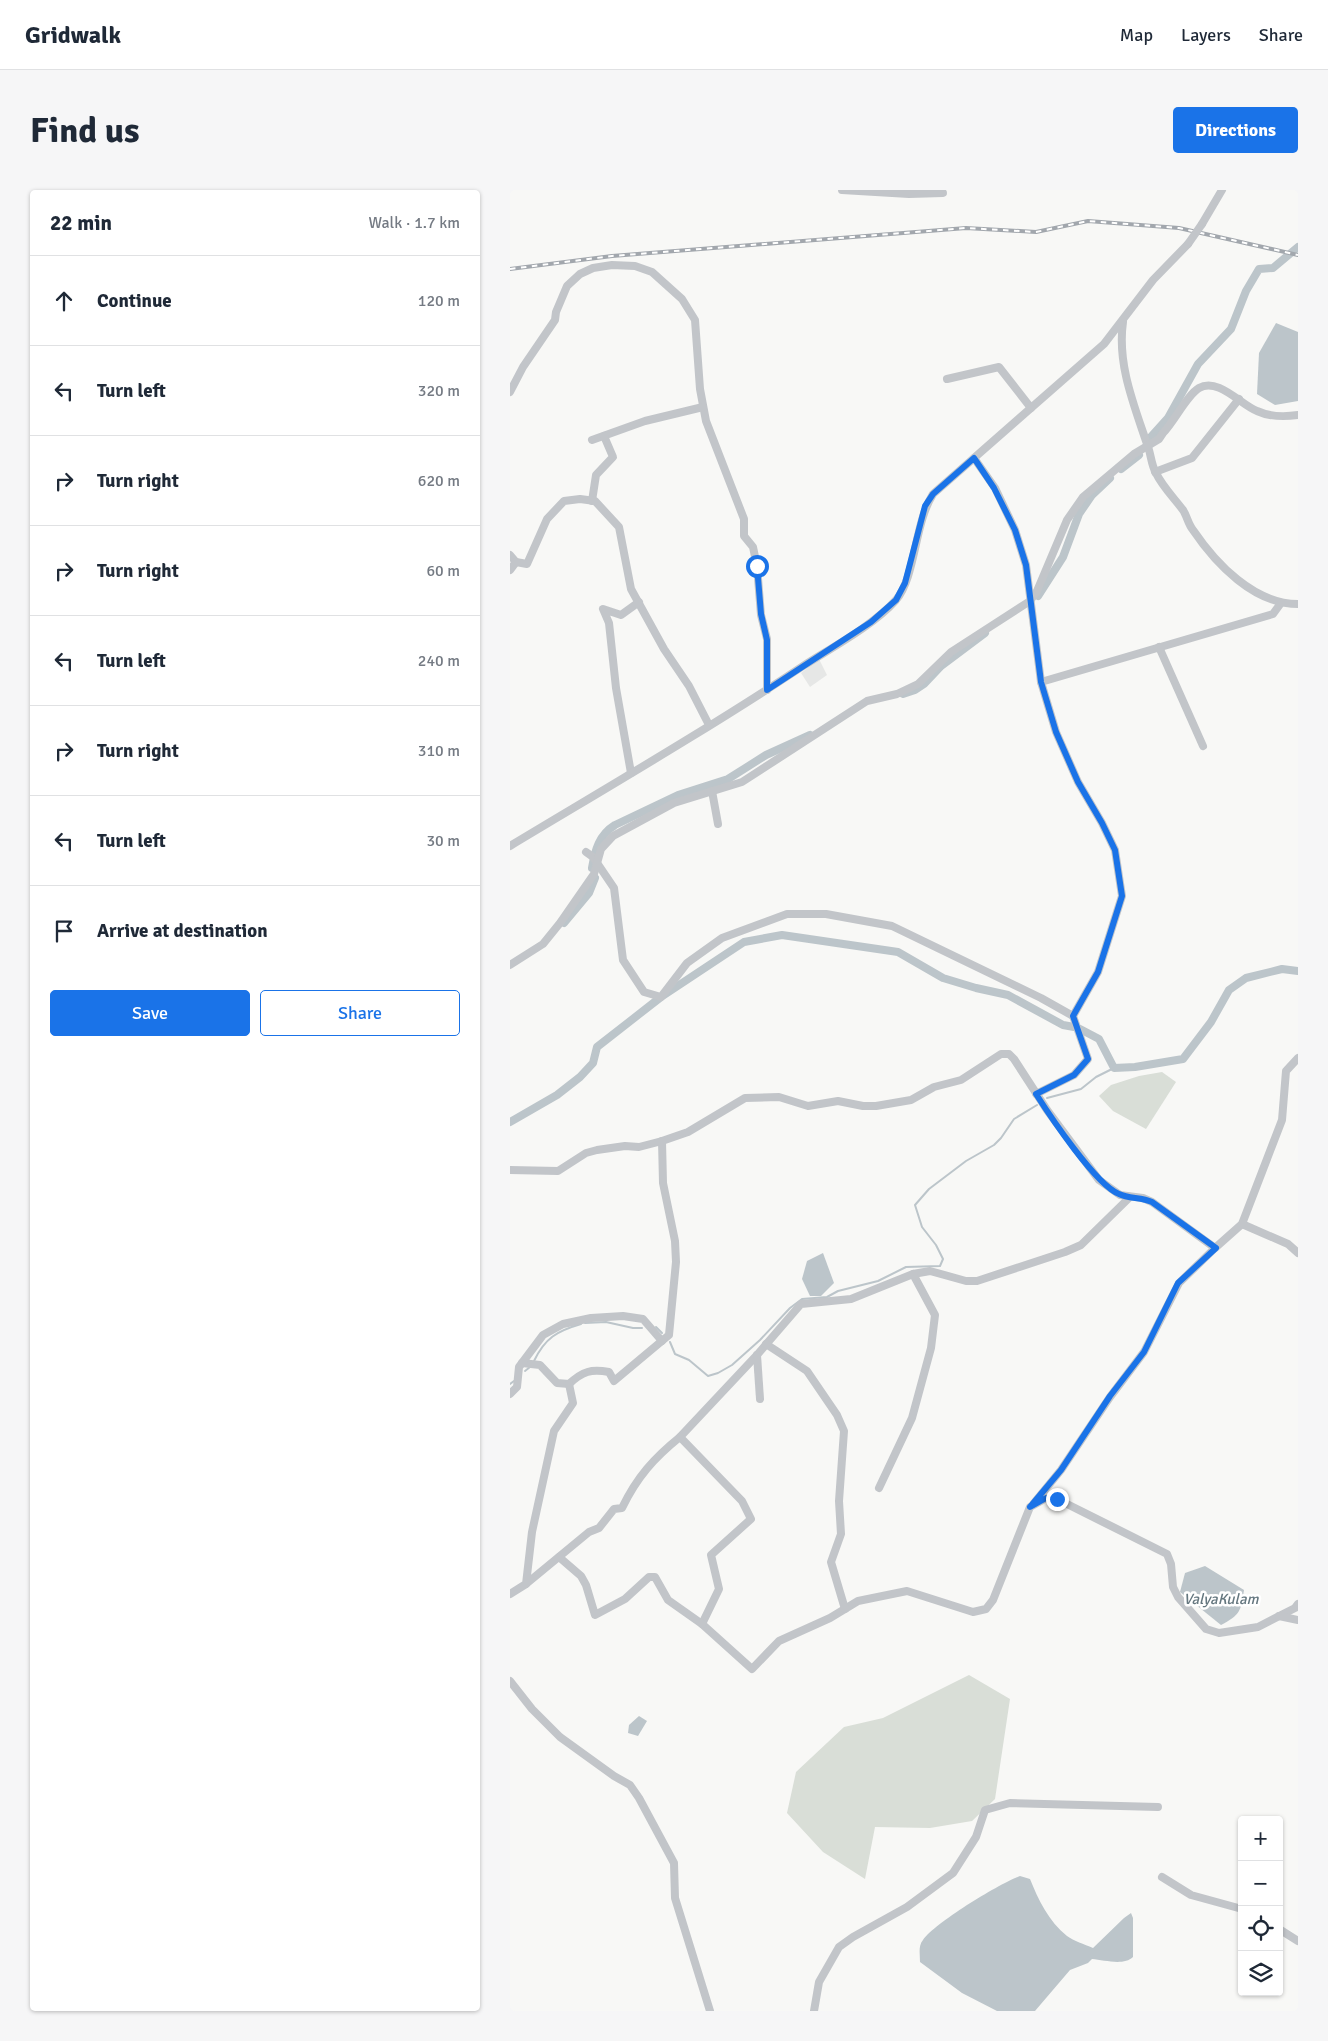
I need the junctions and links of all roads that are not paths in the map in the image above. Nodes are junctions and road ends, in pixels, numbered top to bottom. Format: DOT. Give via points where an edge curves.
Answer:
graph roads {
  1 [pos="842,190"];
  2 [pos="1222,190"];
  3 [pos="889,191"];
  4 [pos="943,193"];
  5 [pos="1123,320"];
  6 [pos="946,379"];
  7 [pos="510,392"];
  8 [pos="1239,398"];
  9 [pos="703,407"];
  10 [pos="1032,408"];
  11 [pos="1298,415"];
  12 [pos="604,436"];
  13 [pos="592,440"];
  14 [pos="1148,446"];
  15 [pos="974,458"];
  16 [pos="1155,472"];
  17 [pos="592,501"];
  18 [pos="510,555"];
  19 [pos="516,562"];
  20 [pos="510,570"];
  21 [pos="639,602"];
  22 [pos="1030,602"];
  23 [pos="1281,603"];
  24 [pos="1298,604"];
  25 [pos="1159,647"];
  26 [pos="1041,682"];
  27 [pos="767,690"];
  28 [pos="709,725"];
  29 [pos="1203,746"];
  30 [pos="631,773"];
  31 [pos="712,792"];
  32 [pos="718,824"];
  33 [pos="510,846"];
  34 [pos="586,852"];
  35 [pos="597,863"];
  36 [pos="510,965"];
  37 [pos="1073,1016"];
  38 [pos="1298,1058"];
  39 [pos="1036,1094"];
  40 [pos="662,1141"];
  41 [pos="510,1170"];
  42 [pos="1130,1197"];
  43 [pos="1242,1224"];
  44 [pos="1216,1248"];
  45 [pos="1298,1253"];
  46 [pos="913,1274"];
  47 [pos="662,1341"];
  48 [pos="766,1344"];
  49 [pos="757,1355"];
  50 [pos="522,1363"];
  51 [pos="569,1384"];
  52 [pos="510,1394"];
  53 [pos="760,1399"];
  54 [pos="680,1437"];
  55 [pos="879,1488"];
  56 [pos="1030,1507"];
  57 [pos="559,1557"];
  58 [pos="526,1584"];
  59 [pos="510,1594"];
  60 [pos="1298,1604"];
  61 [pos="845,1609"];
  62 [pos="1279,1616"];
  63 [pos="1298,1620"];
  64 [pos="702,1624"];
  65 [pos="510,1681"];
  66 [pos="1158,1807"];
  67 [pos="1162,1878"];
  68 [pos="1238,1908"];
  69 [pos="1283,1932"];
  70 [pos="1298,1941"];
  71 [pos="710,2011"];
  72 [pos="814,2011"];
  1 -- 3 [label="street"];
  2 -- 5 [label="street, bridge" via="1188,244 1153,280"];
  3 -- 4 [label="street"];
  5 -- 10 [label="street" via="1104,344"];
  5 -- 14 [label="street" via="1120,340 1125,370 1133,406"];
  6 -- 10 [label="street" via="999,366"];
  7 -- 9 [label="street" via="555,320 567,286 593,268 635,266 652,272 682,299 695,320"];
  8 -- 11 [label="street" via="1257,411 1281,417"];
  8 -- 14 [label="street" via="1216,388 1200,388 1161,437"];
  8 -- 16 [label="street" via="1192,458"];
  9 -- 12 [label="street"];
  9 -- 27 [label="street" via="744,519 744,536 752,547 757,566 767,640"];
  10 -- 15 [label="street"];
  12 -- 13 [label="street"];
  12 -- 17 [label="street" via="612,457 596,475"];
  14 -- 16 [label="street"];
  14 -- 22 [label="street" via="1083,497 1067,520 1038,591"];
  15 -- 22 [label="street" via="994,488 1015,530 1026,565"];
  15 -- 27 [label="street" via="933,494 925,506 905,583 896,600 871,622"];
  16 -- 23 [label="street" via="1184,512 1191,528 1218,560 1249,588"];
  17 -- 19 [label="street" via="564,501 547,519 527,564"];
  17 -- 21 [label="street" via="619,527 632,589"];
  18 -- 19 [label="street"];
  19 -- 20 [label="street"];
  21 -- 28 [label="street"];
  21 -- 30 [label="street" via="621,615 603,609 609,623 616,688"];
  22 -- 26 [label="street"];
  22 -- 31 [label="street" via="951,652 918,684 896,694 867,700 742,782"];
  23 -- 24 [label="street"];
  23 -- 25 [label="street" via="1273,614"];
  25 -- 26 [label="street"];
  25 -- 29 [label="street"];
  26 -- 37 [label="street" via="1056,732 1078,782 1115,850 1122,896 1098,972"];
  27 -- 28 [label="street"];
  28 -- 30 [label="street"];
  30 -- 33 [label="street"];
  31 -- 32 [label="street"];
  31 -- 35 [label="street" via="674,803 625,828 601,849"];
  34 -- 35 [label="street"];
  35 -- 36 [label="street" via="586,887 543,944"];
  35 -- 37 [label="street" via="614,888 624,960 644,992 661,997 687,963 722,938 787,914 826,914 892,926"];
  37 -- 39 [label="street" via="1088,1059 1074,1075"];
  38 -- 43 [label="street" via="1286,1071 1282,1120"];
  39 -- 40 [label="street" via="1014,1058 1006,1053 961,1080 934,1087 911,1100 876,1106 838,1101 808,1106 779,1096 745,1098 688,1132"];
  39 -- 42 [label="street" via="1099,1180 1120,1195"];
  40 -- 41 [label="street" via="639,1147 597,1150 558,1172"];
  40 -- 47 [label="street" via="663,1184 676,1262 670,1335"];
  42 -- 44 [label="street" via="1152,1202"];
  42 -- 46 [label="street" via="1082,1245 1065,1252 977,1280 966,1281 930,1271"];
  43 -- 44 [label="street"];
  43 -- 45 [label="street" via="1288,1244"];
  44 -- 56 [label="street" via="1178,1283 1144,1352 1061,1470"];
  46 -- 48 [label="street" via="851,1299 801,1304"];
  46 -- 55 [label="street" via="935,1315 931,1348 912,1418"];
  47 -- 50 [label="street" via="643,1320 623,1316 591,1318 563,1324 544,1335"];
  47 -- 51 [label="street" via="614,1381 609,1372 596,1370 580,1374"];
  48 -- 49 [label="street"];
  48 -- 61 [label="street" via="807,1371 837,1415 844,1432 839,1501 841,1534 831,1562"];
  49 -- 53 [label="street"];
  49 -- 54 [label="street"];
  50 -- 51 [label="street" via="540,1365 557,1383"];
  50 -- 52 [label="street" via="518,1387"];
  51 -- 58 [label="street" via="573,1404 554,1430 532,1532"];
  54 -- 57 [label="street" via="656,1456 633,1486 622,1508 614,1509 599,1528 589,1532"];
  54 -- 64 [label="street" via="742,1500 751,1519 711,1554 718,1589"];
  56 -- 61 [label="street" via="993,1600 986,1609 973,1612 907,1592 858,1601"];
  56 -- 62 [label="street" via="1046,1498 1057,1499 1167,1554 1178,1597 1206,1629 1219,1633 1258,1627"];
  57 -- 58 [label="street"];
  57 -- 64 [label="street" via="581,1576 595,1615 625,1599 649,1578 655,1577 668,1600"];
  58 -- 59 [label="street"];
  60 -- 62 [label="street"];
  61 -- 64 [label="street" via="780,1641 752,1669"];
  62 -- 63 [label="street"];
  65 -- 71 [label="street" via="560,1737 630,1785 639,1798 674,1863 675,1898"];
  66 -- 72 [label="street" via="1010,1803 985,1810 976,1837 953,1873 907,1907 839,1947 819,1982"];
  67 -- 68 [label="street" via="1191,1895"];
  69 -- 70 [label="street"];
}
